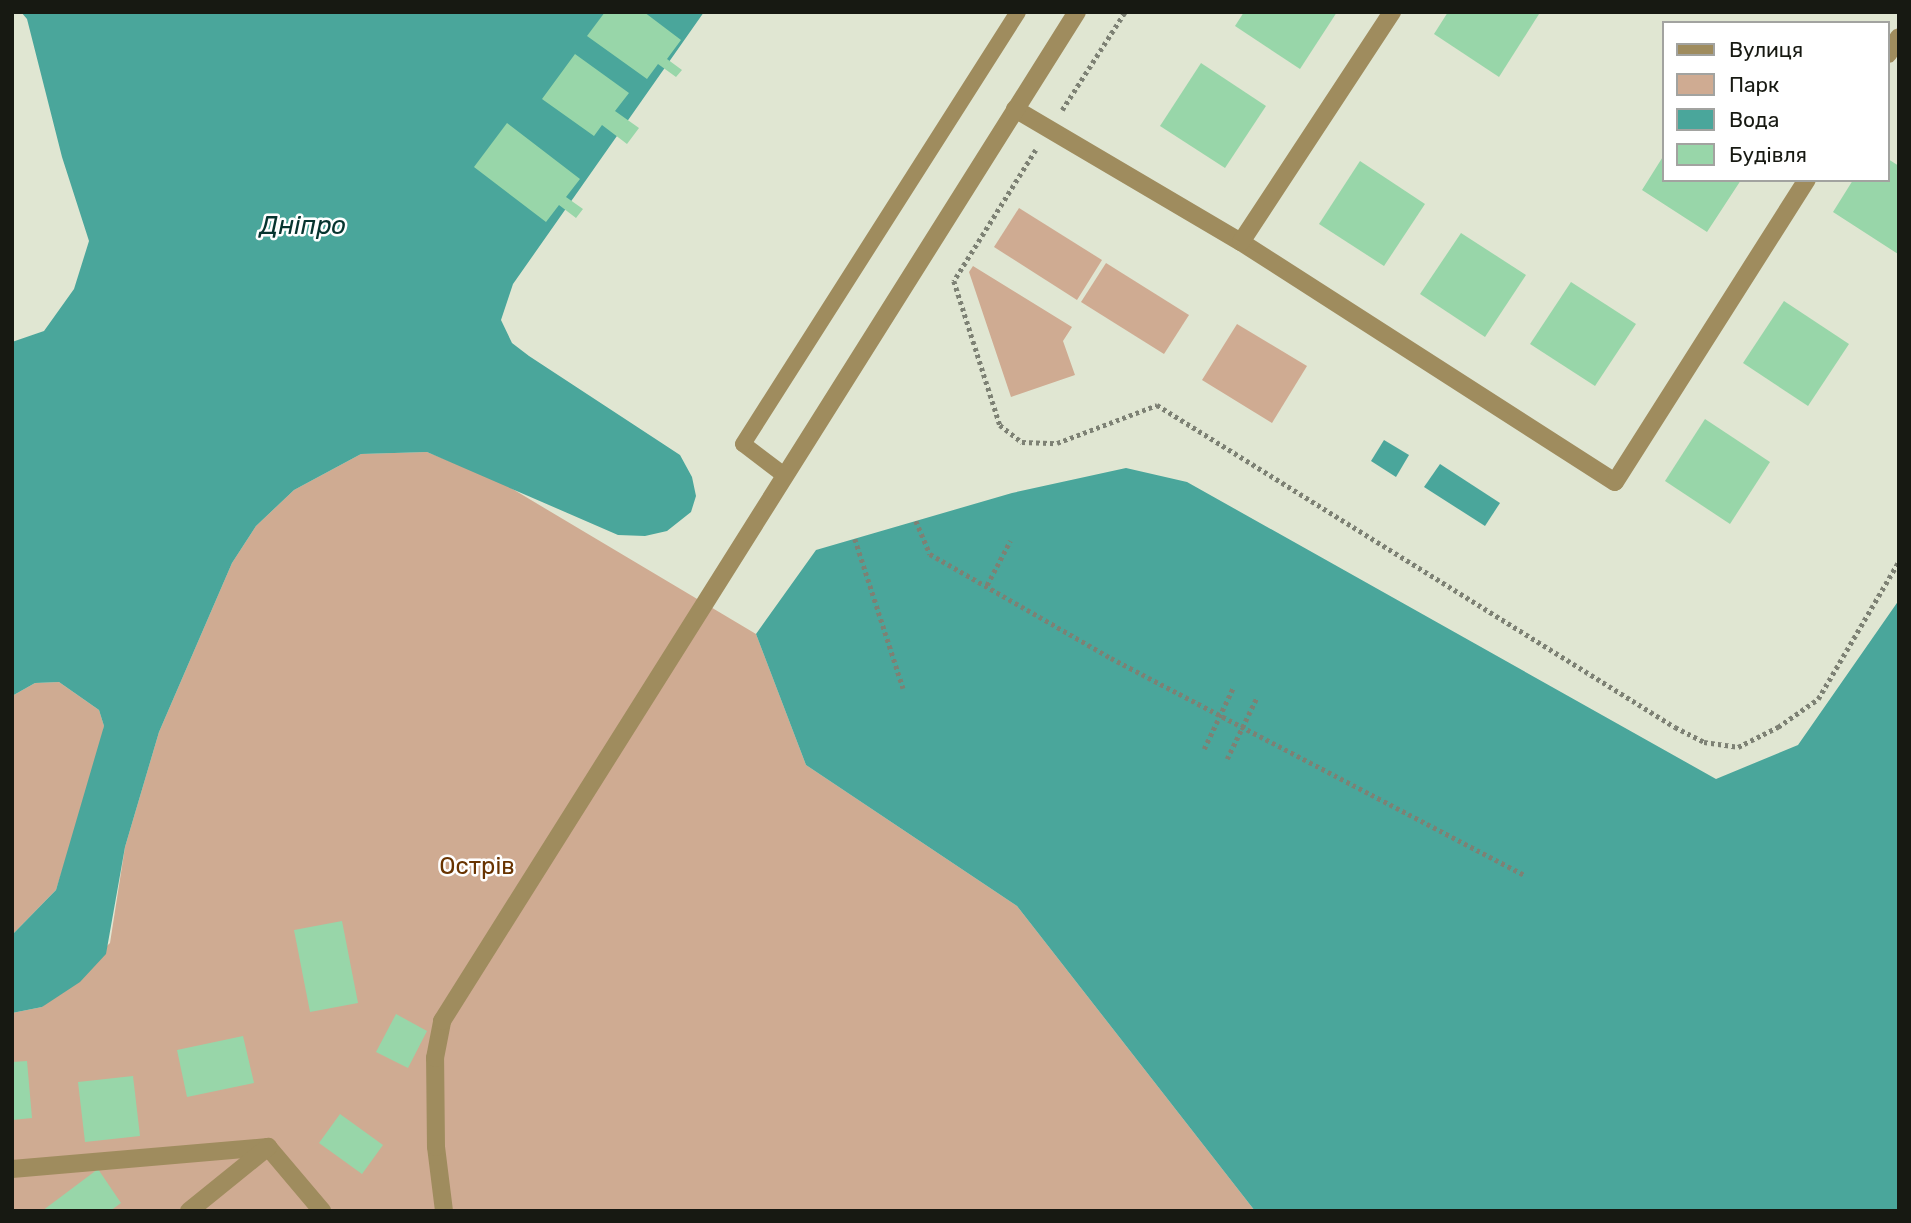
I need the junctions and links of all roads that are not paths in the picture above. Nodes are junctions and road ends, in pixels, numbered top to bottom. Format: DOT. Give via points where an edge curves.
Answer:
graph roads {
  1 [pos="1018,12"];
  2 [pos="1077,12"];
  3 [pos="1392,12"];
  4 [pos="1015,109"];
  5 [pos="1806,182"];
  6 [pos="1241,242"];
  7 [pos="784,475"];
  8 [pos="268,1147"];
  9 [pos="12,1169"];
  10 [pos="189,1211"];
  11 [pos="322,1211"];
  12 [pos="444,1211"];
  1 -- 7 [label="lane" via="743,444"];
  2 -- 4 [label="street"];
  3 -- 6 [label="street"];
  4 -- 6 [label="street"];
  4 -- 7 [label="street"];
  5 -- 6 [label="street" via="1615,482"];
  7 -- 12 [label="street" via="442,1021 435,1058 436,1147"];
  8 -- 9 [label="street"];
  8 -- 10 [label="street"];
  8 -- 11 [label="street"];
}
